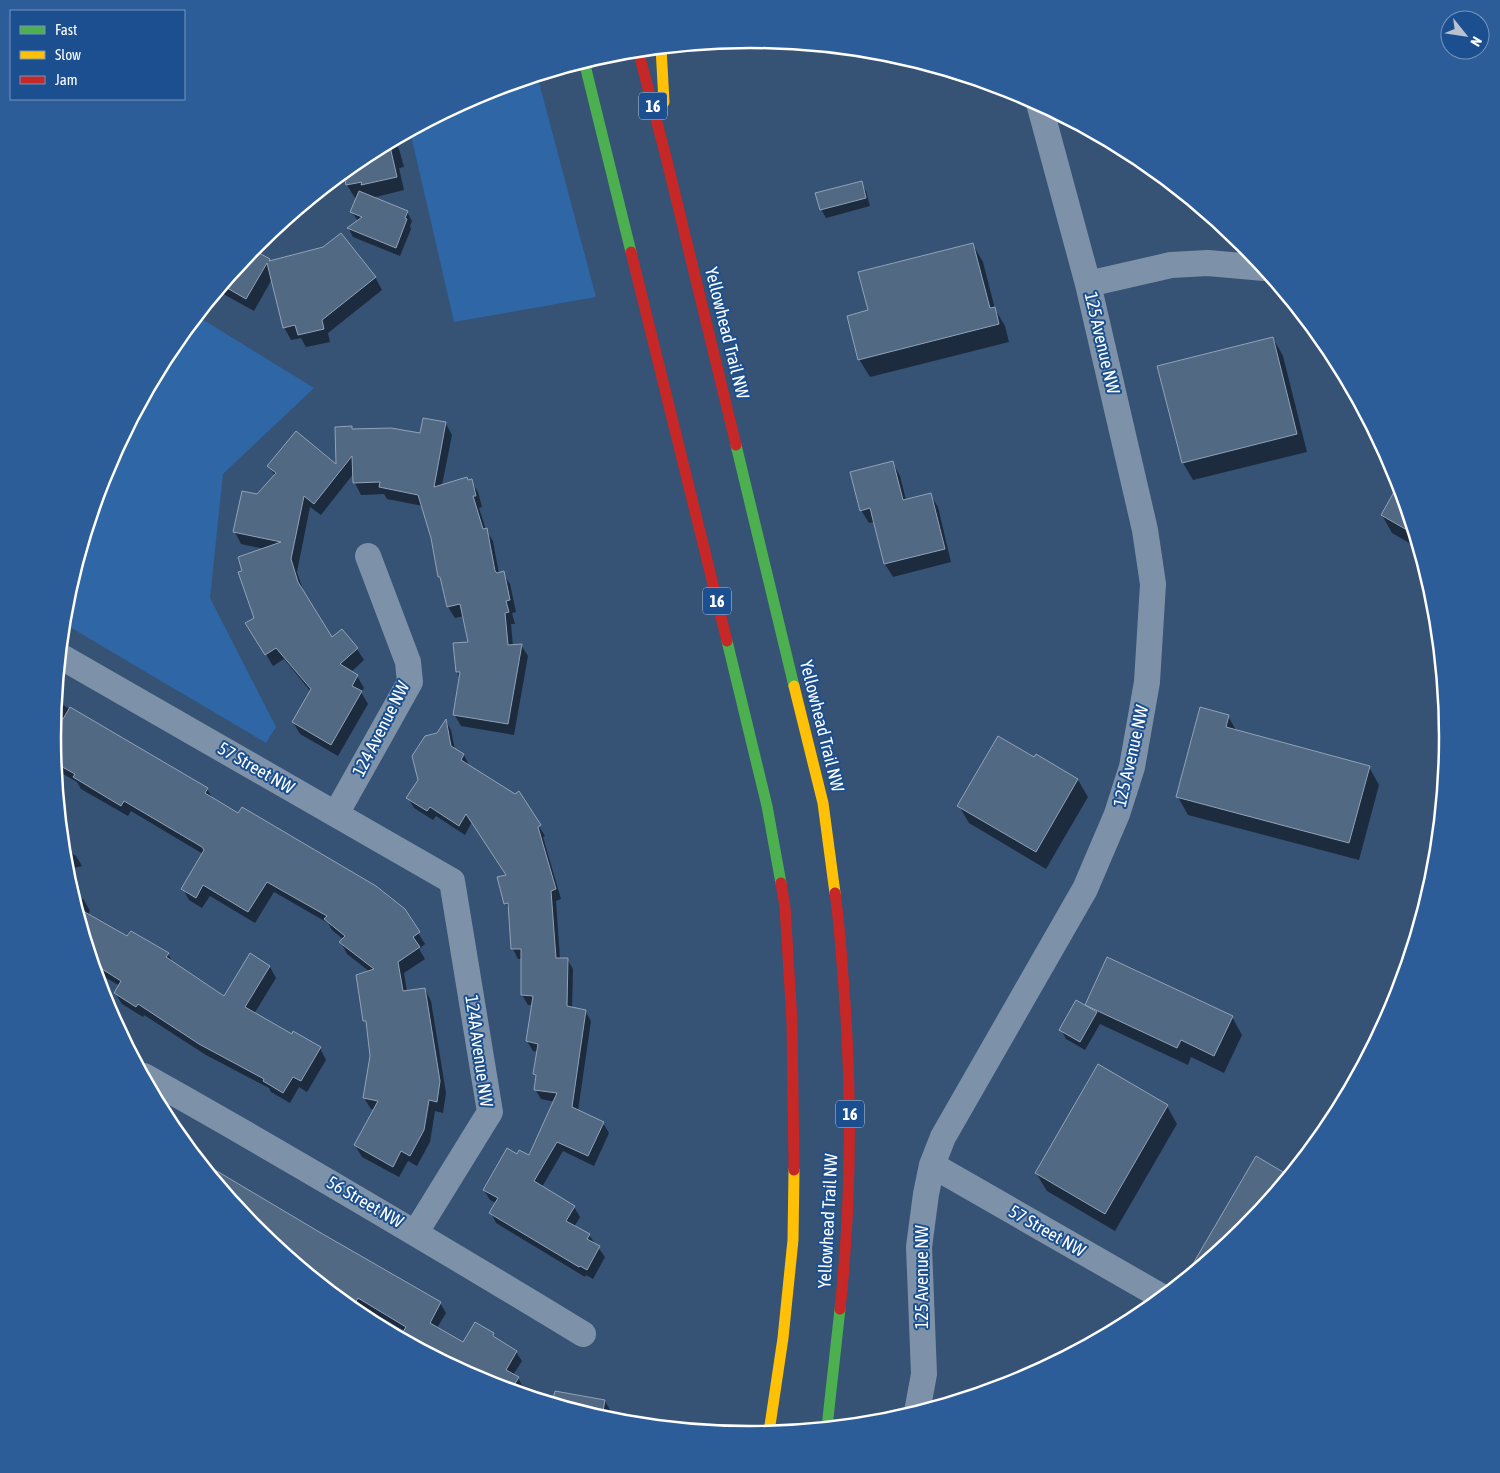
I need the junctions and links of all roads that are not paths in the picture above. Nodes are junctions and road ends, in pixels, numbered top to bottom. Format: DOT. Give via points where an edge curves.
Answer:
graph roads {
  1 [pos="661,53"];
  2 [pos="640,57"];
  3 [pos="586,68"];
  4 [pos="1041,113"];
  5 [pos="667,161"];
  6 [pos="1254,267"];
  7 [pos="1088,284"];
  8 [pos="368,556"];
  9 [pos="66,659"];
  10 [pos="336,814"];
  11 [pos="452,881"];
  12 [pos="153,1081"];
  13 [pos="932,1165"];
  14 [pos="416,1232"];
  15 [pos="1155,1293"];
  16 [pos="583,1334"];
  17 [pos="924,1374"];
  18 [pos="931,1401"];
  19 [pos="918,1404"];
  20 [pos="828,1421"];
  21 [pos="771,1425"];
  1 -- 5 [label="highway"];
  2 -- 5 [label="highway, Yellowhead Trail NW / 16"];
  3 -- 21 [label="highway, Yellowhead Trail NW / 16" via="767,806 785,907 792,1022 793,1240"];
  4 -- 7 [label="street, 125 Avenue NW"];
  5 -- 20 [label="highway, Yellowhead Trail NW / 16" via="823,802 838,906 848,1036 850,1142 847,1247"];
  6 -- 7 [label="street" via="1208,263 1171,265"];
  7 -- 13 [label="street, 125 Avenue NW" via="1145,530 1152,584 1142,718 1132,767 1117,814 1084,888 943,1137"];
  8 -- 10 [label="street, 124 Avenue NW" via="408,662 410,682"];
  9 -- 10 [label="street, 57 Street NW"];
  10 -- 11 [label="street, 57 Street NW"];
  11 -- 14 [label="street, 124A Avenue NW" via="490,1112"];
  12 -- 14 [label="street, 56 Street NW"];
  13 -- 15 [label="street, 57 Street NW"];
  13 -- 17 [label="street, 125 Avenue NW" via="919,1246"];
  14 -- 16 [label="street, 56 Street NW"];
  17 -- 18 [label="street, 125 Avenue NW"];
  17 -- 19 [label="street, 125 Avenue NW"];
}
